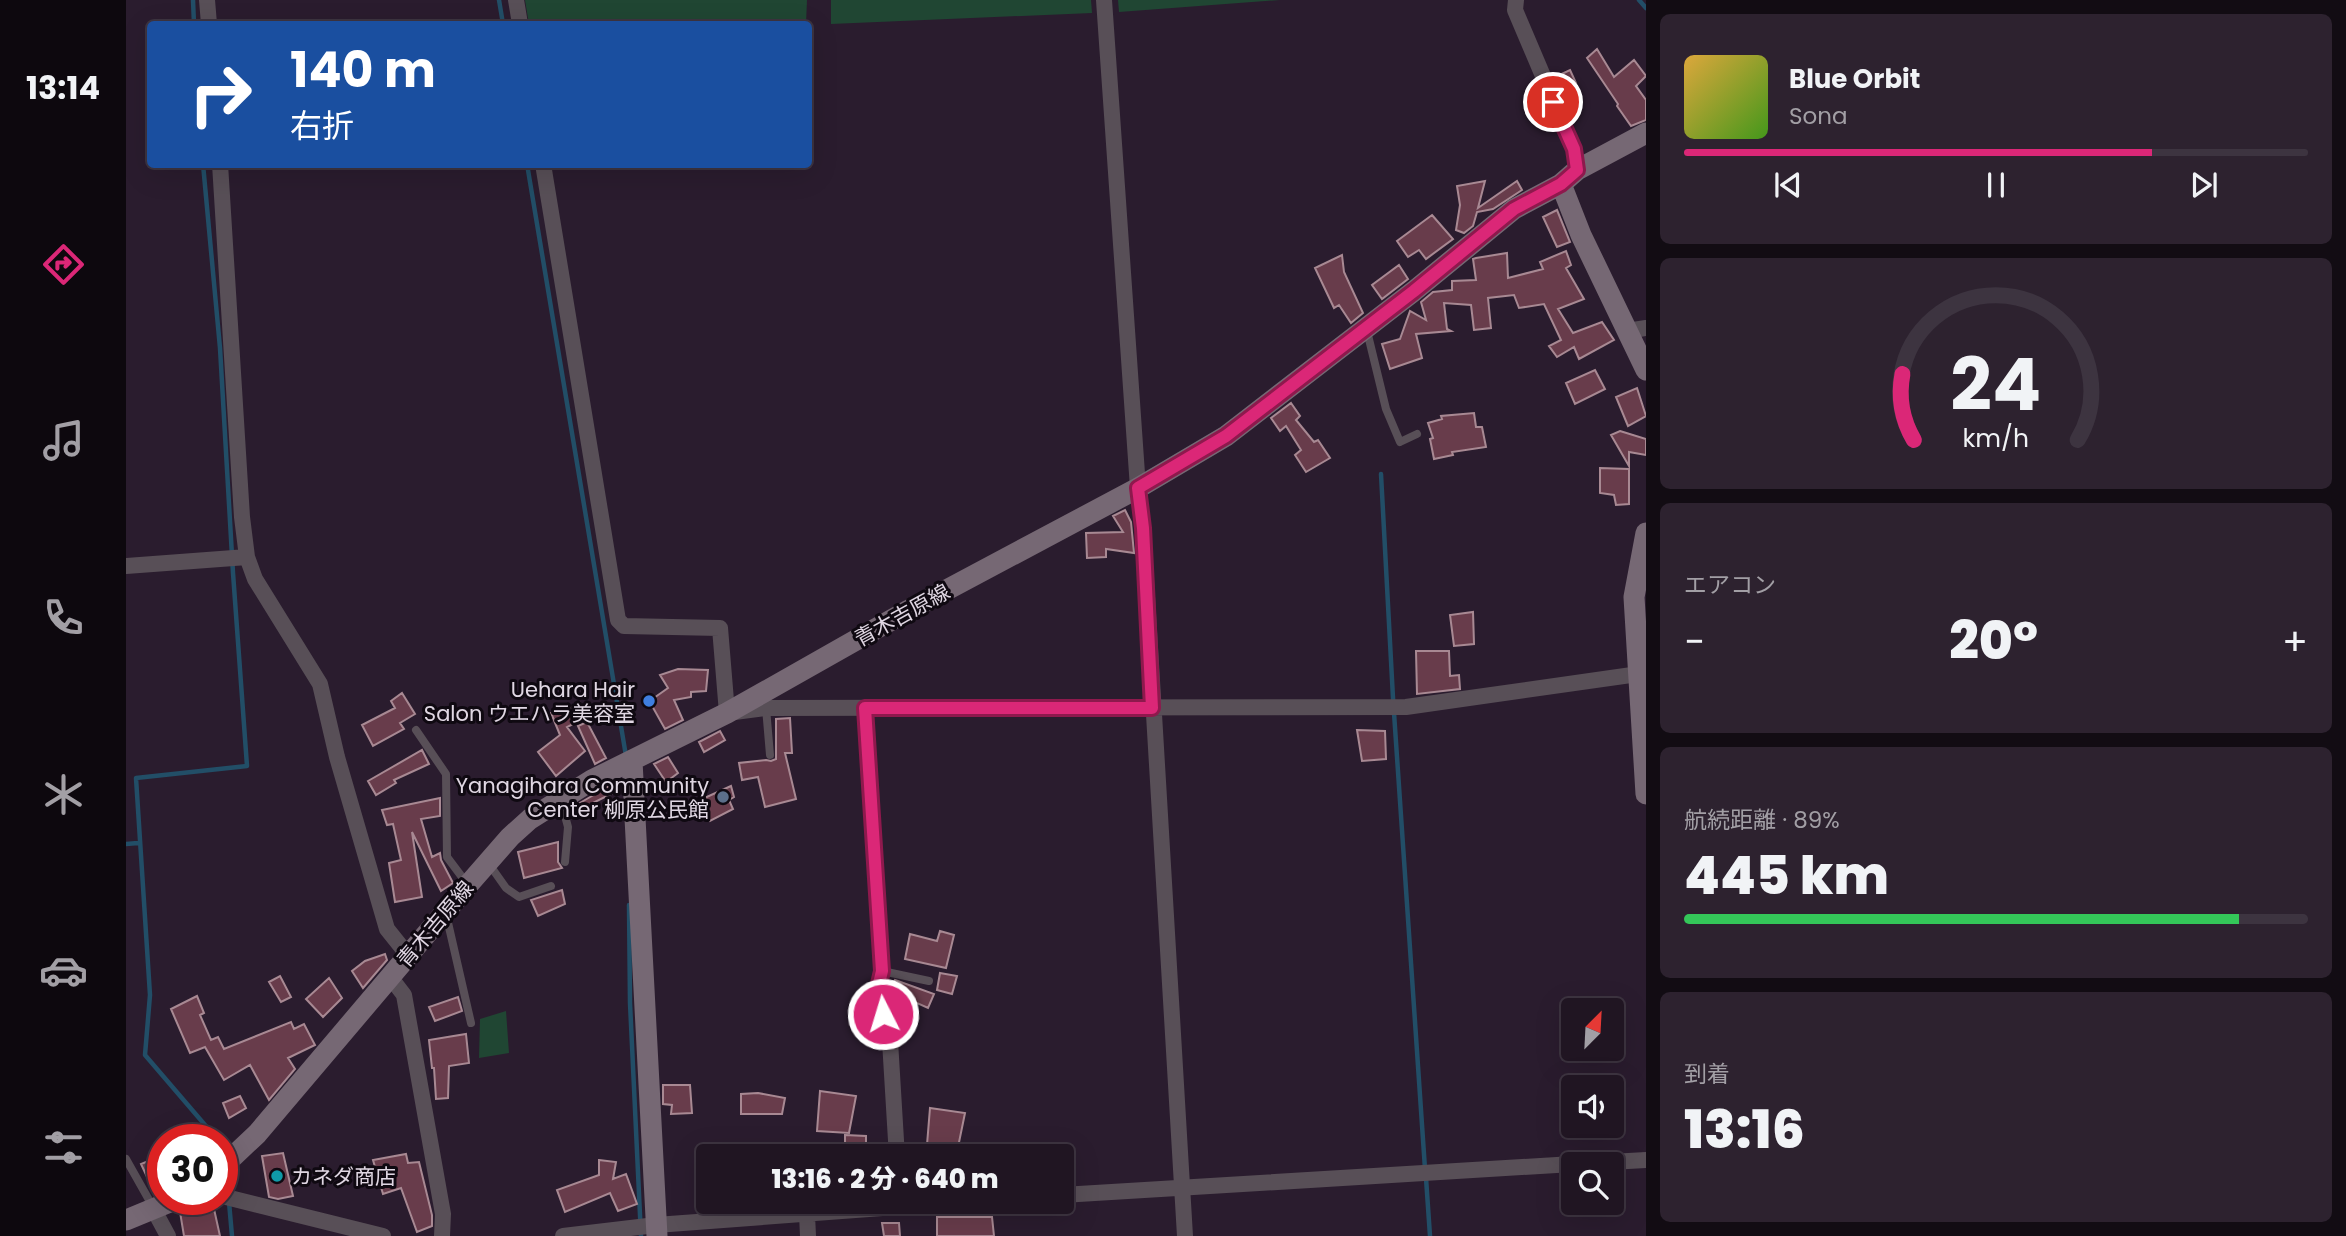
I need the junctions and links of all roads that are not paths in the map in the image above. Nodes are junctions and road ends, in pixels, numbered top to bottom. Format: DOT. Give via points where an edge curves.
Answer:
graph roads {
  1 [pos="208,0"];
  2 [pos="516,0"];
  3 [pos="1104,0"];
  4 [pos="1516,0"];
  5 [pos="209,21"];
  6 [pos="520,21"];
  7 [pos="1646,133"];
  8 [pos="220,168"];
  9 [pos="543,168"];
  10 [pos="1569,177"];
  11 [pos="1366,328"];
  12 [pos="1636,330"];
  13 [pos="1646,370"];
  14 [pos="1417,434"];
  15 [pos="1138,488"];
  16 [pos="1646,533"];
  17 [pos="247,557"];
  18 [pos="126,566"];
  19 [pos="1642,673"];
  20 [pos="766,708"];
  21 [pos="865,708"];
  22 [pos="1152,708"];
  23 [pos="727,713"];
  24 [pos="416,730"];
  25 [pos="770,755"];
  26 [pos="632,761"];
  27 [pos="1646,794"];
  28 [pos="561,798"];
  29 [pos="488,862"];
  30 [pos="565,862"];
  31 [pos="468,885"];
  32 [pos="551,886"];
  33 [pos="445,911"];
  34 [pos="407,954"];
  35 [pos="882,971"];
  36 [pos="391,978"];
  37 [pos="929,981"];
  38 [pos="471,1023"];
  39 [pos="896,1144"];
  40 [pos="238,1152"];
  41 [pos="126,1159"];
  42 [pos="1646,1160"];
  43 [pos="1624,1161"];
  44 [pos="1561,1165"];
  45 [pos="1181,1186"];
  46 [pos="1074,1194"];
  47 [pos="147,1197"];
  48 [pos="238,1200"];
  49 [pos="147,1212"];
  50 [pos="767,1214"];
  51 [pos="806,1214"];
  52 [pos="156,1215"];
  53 [pos="126,1220"];
  54 [pos="657,1231"];
  55 [pos="167,1236"];
  56 [pos="383,1236"];
  57 [pos="442,1236"];
  58 [pos="562,1236"];
  59 [pos="808,1236"];
  60 [pos="1185,1236"];
  1 -- 5 [label="street"];
  2 -- 6 [label="street"];
  3 -- 15 [label="street"];
  4 -- 10 [label="street" via="1515,10 1574,149"];
  7 -- 10 [label="main road, 青木吉原線"];
  8 -- 17 [label="street"];
  9 -- 23 [label="street" via="618,620 624,626 720,628"];
  10 -- 11 [label="main road, 青木吉原線" via="1514,209"];
  10 -- 12 [label="main road" via="1581,235"];
  11 -- 14 [label="lane" via="1386,409 1400,442"];
  11 -- 15 [label="main road, 青木吉原線" via="1226,436"];
  12 -- 13 [label="main road"];
  15 -- 22 [label="street"];
  15 -- 23 [label="main road, 青木吉原線"];
  16 -- 19 [label="main road" via="1634,597"];
  17 -- 18 [label="street"];
  17 -- 34 [label="street" via="255,579 320,684 387,929"];
  19 -- 22 [label="street" via="1406,707"];
  19 -- 27 [label="main road"];
  20 -- 21 [label="street"];
  20 -- 23 [label="street"];
  20 -- 25 [label="lane"];
  21 -- 22 [label="street"];
  21 -- 35 [label="street"];
  22 -- 45 [label="street"];
  23 -- 26 [label="main road, 青木吉原線"];
  24 -- 31 [label="lane" via="446,774 447,857"];
  26 -- 28 [label="main road, 青木吉原線"];
  26 -- 54 [label="main road"];
  28 -- 29 [label="main road, 青木吉原線" via="530,819"];
  28 -- 30 [label="lane" via="568,827"];
  29 -- 31 [label="main road, 青木吉原線"];
  29 -- 32 [label="lane" via="506,888 519,897"];
  31 -- 33 [label="main road, 青木吉原線"];
  33 -- 34 [label="main road, 青木吉原線"];
  33 -- 38 [label="lane"];
  34 -- 36 [label="main road, 青木吉原線"];
  35 -- 37 [label="lane"];
  35 -- 39 [label="street" via="878,988 890,1041"];
  36 -- 40 [label="main road, 青木吉原線"];
  36 -- 57 [label="street" via="404,995 443,1214"];
  41 -- 47 [label="lane"];
  42 -- 43 [label="street"];
  44 -- 45 [label="street"];
  45 -- 46 [label="street"];
  45 -- 60 [label="street"];
  48 -- 56 [label="street"];
  49 -- 53 [label="main road"];
  50 -- 54 [label="street"];
  51 -- 59 [label="street"];
  52 -- 55 [label="street"];
  54 -- 58 [label="street"];
}
